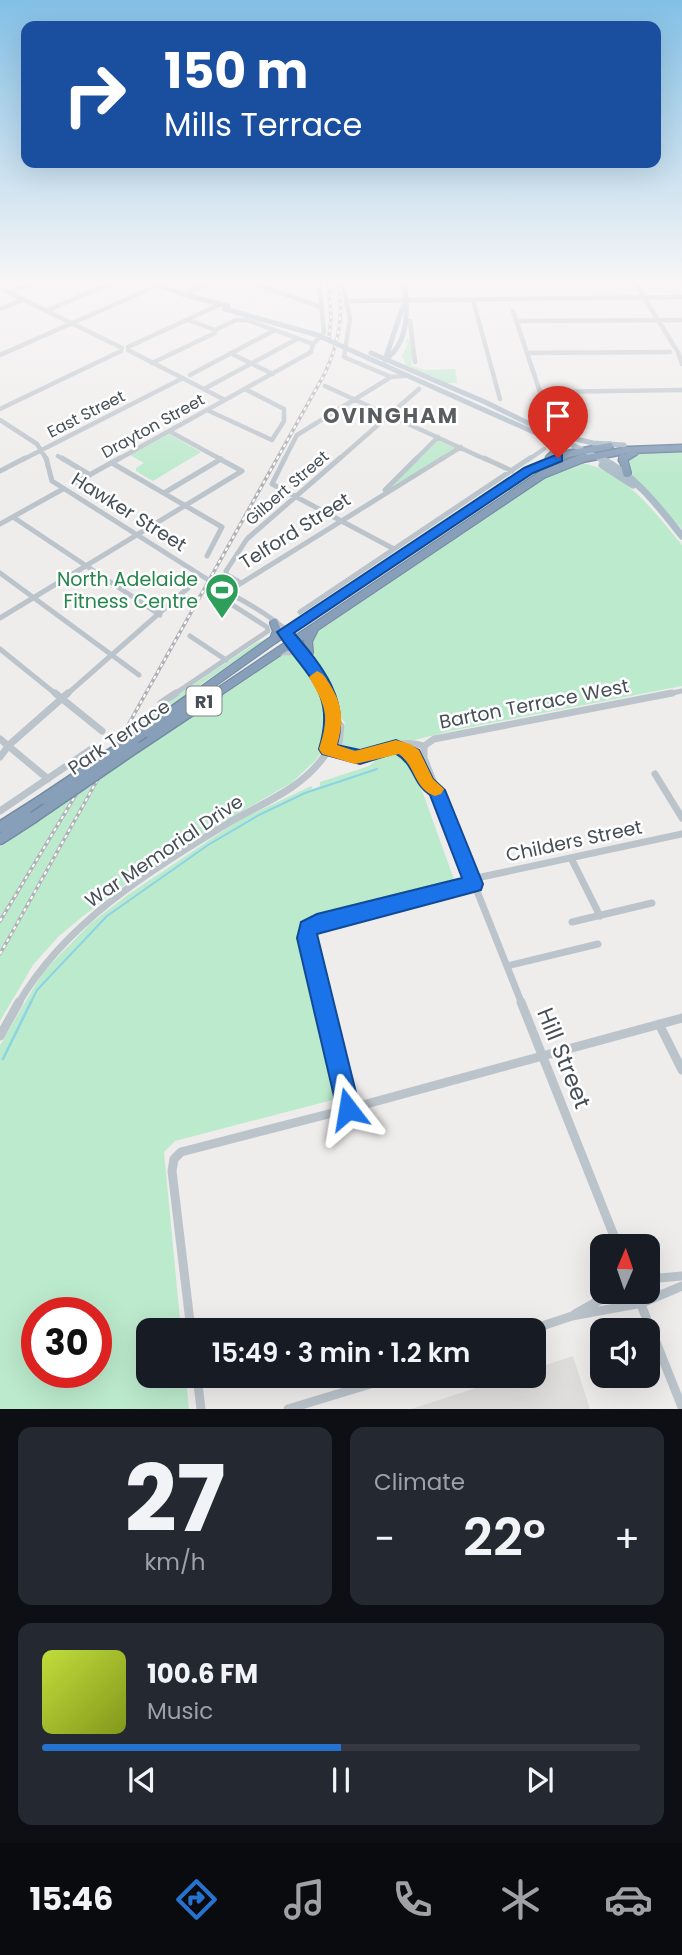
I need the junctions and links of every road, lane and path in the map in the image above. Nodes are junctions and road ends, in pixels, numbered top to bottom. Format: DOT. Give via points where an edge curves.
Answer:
graph roads {
  1 [pos="21,346"];
  2 [pos="116,346"];
  3 [pos="135,346"];
  4 [pos="188,346"];
  5 [pos="245,346"];
  6 [pos="283,346"];
  7 [pos="313,346"];
  8 [pos="343,346"];
  9 [pos="348,346"];
  10 [pos="389,346"];
  11 [pos="413,346"];
  12 [pos="486,346"];
  13 [pos="525,346"];
  14 [pos="399,347"];
  15 [pos="122,349"];
  16 [pos="128,349"];
  17 [pos="387,351"];
  18 [pos="675,351"];
  19 [pos="528,353"];
  20 [pos="230,354"];
  21 [pos="0,355"];
  22 [pos="370,356"];
  23 [pos="385,360"];
  24 [pos="415,362"];
  25 [pos="152,363"];
  26 [pos="251,363"];
  27 [pos="682,365"];
  28 [pos="402,367"];
  29 [pos="273,374"];
  30 [pos="392,374"];
  31 [pos="190,375"];
  32 [pos="405,377"];
  33 [pos="183,379"];
  34 [pos="325,386"];
  35 [pos="204,389"];
  36 [pos="245,389"];
  37 [pos="419,389"];
  38 [pos="682,390"];
  39 [pos="541,392"];
  40 [pos="500,399"];
  41 [pos="225,400"];
  42 [pos="356,400"];
  43 [pos="0,408"];
  44 [pos="207,410"];
  45 [pos="389,414"];
  46 [pos="0,420"];
  47 [pos="550,430"];
  48 [pos="169,431"];
  49 [pos="438,437"];
  50 [pos="552,440"];
  51 [pos="624,445"];
  52 [pos="682,445"];
  53 [pos="461,447"];
  54 [pos="43,449"];
  55 [pos="544,449"];
  56 [pos="650,449"];
  57 [pos="585,453"];
  58 [pos="58,456"];
  59 [pos="221,459"];
  60 [pos="545,462"];
  61 [pos="112,463"];
  62 [pos="0,471"];
  63 [pos="512,471"];
  64 [pos="627,473"];
  65 [pos="90,475"];
  66 [pos="73,484"];
  67 [pos="63,489"];
  68 [pos="164,493"];
  69 [pos="380,496"];
  70 [pos="295,497"];
  71 [pos="185,505"];
  72 [pos="658,508"];
  73 [pos="449,513"];
  74 [pos="13,517"];
  75 [pos="457,518"];
  76 [pos="341,521"];
  77 [pos="466,523"];
  78 [pos="0,524"];
  79 [pos="136,535"];
  80 [pos="682,536"];
  81 [pos="394,549"];
  82 [pos="207,556"];
  83 [pos="86,565"];
  84 [pos="0,573"];
  85 [pos="241,583"];
  86 [pos="188,588"];
  87 [pos="212,592"];
  88 [pos="227,592"];
  89 [pos="34,597"];
  90 [pos="242,604"];
  91 [pos="300,612"];
  92 [pos="160,615"];
  93 [pos="0,618"];
  94 [pos="300,622"];
  95 [pos="273,625"];
  96 [pos="315,628"];
  97 [pos="286,631"];
  98 [pos="190,636"];
  99 [pos="273,640"];
  100 [pos="296,640"];
  101 [pos="0,649"];
  102 [pos="309,652"];
  103 [pos="273,654"];
  104 [pos="113,656"];
  105 [pos="226,660"];
  106 [pos="310,666"];
  107 [pos="139,676"];
  108 [pos="682,691"];
  109 [pos="330,697"];
  110 [pos="63,700"];
  111 [pos="161,704"];
  112 [pos="334,719"];
  113 [pos="102,731"];
  114 [pos="0,739"];
  115 [pos="9,746"];
  116 [pos="396,746"];
  117 [pos="424,746"];
  118 [pos="328,749"];
  119 [pos="90,750"];
  120 [pos="344,754"];
  121 [pos="0,757"];
  122 [pos="655,774"];
  123 [pos="48,779"];
  124 [pos="437,790"];
  125 [pos="0,811"];
  126 [pos="682,818"];
  127 [pos="0,827"];
  128 [pos="682,834"];
  129 [pos="0,837"];
  130 [pos="571,858"];
  131 [pos="473,881"];
  132 [pos="652,903"];
  133 [pos="600,916"];
  134 [pos="572,922"];
  135 [pos="598,944"];
  136 [pos="507,966"];
  137 [pos="682,1018"];
  138 [pos="659,1024"];
  139 [pos="0,1036"];
  140 [pos="542,1054"];
  141 [pos="682,1070"];
  142 [pos="348,1109"];
  143 [pos="613,1234"];
  144 [pos="682,1276"];
  145 [pos="660,1278"];
  146 [pos="682,1286"];
  147 [pos="593,1304"];
  148 [pos="640,1305"];
  149 [pos="570,1317"];
  150 [pos="190,1318"];
  151 [pos="546,1325"];
  152 [pos="198,1388"];
  153 [pos="364,1388"];
  154 [pos="319,1404"];
  155 [pos="682,1406"];
  156 [pos="201,1409"];
  157 [pos="288,1409"];
  1 -- 21 [label="street"];
  2 -- 15 [label="street"];
  3 -- 16 [label="street"];
  4 -- 25 [label="street"];
  5 -- 20 [label="street"];
  6 -- 26 [label="street"];
  7 -- 29 [label="street, Drayton Street" via="311,352"];
  8 -- 22 [label="main road, bridge"];
  9 -- 30 [label="street" via="344,357"];
  10 -- 17 [label="main road"];
  11 -- 24 [label="street"];
  12 -- 40 [label="street"];
  13 -- 19 [label="street"];
  14 -- 23 [label="main road"];
  14 -- 28 [label="main road" via="396,356"];
  15 -- 16 [label="street"];
  15 -- 43 [label="street"];
  16 -- 25 [label="street"];
  17 -- 22 [label="main road"];
  17 -- 23 [label="main road"];
  18 -- 19 [label="street"];
  18 -- 27 [label="street"];
  19 -- 39 [label="street"];
  20 -- 26 [label="street"];
  20 -- 31 [label="street"];
  22 -- 23 [label="main road"];
  22 -- 30 [label="main road"];
  23 -- 28 [label="main road"];
  23 -- 32 [label="main road"];
  25 -- 33 [label="street"];
  26 -- 29 [label="street"];
  26 -- 35 [label="street"];
  28 -- 47 [label="main road"];
  29 -- 36 [label="street, Drayton Street"];
  30 -- 32 [label="main road"];
  30 -- 42 [label="street"];
  32 -- 50 [label="main road"];
  33 -- 35 [label="street"];
  33 -- 54 [label="street, East Street"];
  34 -- 42 [label="street"];
  35 -- 41 [label="street"];
  36 -- 41 [label="street, Drayton Street"];
  36 -- 44 [label="street" via="284,409 284,421 272,440"];
  37 -- 45 [label="street, Gilbert Street"];
  38 -- 39 [label="street"];
  39 -- 47 [label="street"];
  41 -- 44 [label="street, Drayton Street"];
  42 -- 45 [label="street"];
  42 -- 70 [label="street" via="297,435 272,484"];
  44 -- 48 [label="street, Drayton Street"];
  45 -- 49 [label="street"];
  45 -- 70 [label="street, Gilbert Street"];
  46 -- 54 [label="street"];
  47 -- 51 [label="main road" via="582,442"];
  47 -- 57 [label="main road"];
  48 -- 59 [label="street"];
  48 -- 61 [label="street, Drayton Street"];
  49 -- 53 [label="street"];
  49 -- 69 [label="street, Telford Street"];
  50 -- 57 [label="main road"];
  50 -- 60 [label="highway" via="559,448"];
  51 -- 52 [label="highway, R1"];
  51 -- 57 [label="highway, R1"];
  52 -- 56 [label="highway, R1"];
  53 -- 63 [label="street"];
  53 -- 69 [label="street, Telford Street"];
  54 -- 62 [label="street, East Street"];
  54 -- 67 [label="street, Hawker Street" via="48,477"];
  55 -- 63 [label="street"];
  56 -- 57 [label="highway, R1"];
  56 -- 64 [label="highway" via="625,456 622,465"];
  57 -- 60 [label="highway, Park Terrace / R1"];
  57 -- 64 [label="main road"];
  57 -- 72 [label="main road" via="628,481"];
  57 -- 77 [label="highway, Park Terrace / R1"];
  58 -- 65 [label="street"];
  59 -- 68 [label="street"];
  59 -- 71 [label="street" via="242,471"];
  60 -- 75 [label="highway, Park Terrace / R1"];
  61 -- 65 [label="street, Drayton Street"];
  61 -- 68 [label="street"];
  63 -- 73 [label="street"];
  64 -- 72 [label="main road"];
  65 -- 66 [label="street, Drayton Street"];
  67 -- 74 [label="street"];
  67 -- 79 [label="street, Hawker Street"];
  68 -- 71 [label="street"];
  69 -- 76 [label="street, Telford Street"];
  70 -- 76 [label="street"];
  70 -- 85 [label="street, Gilbert Street" via="240,547 226,573"];
  71 -- 79 [label="street"];
  71 -- 82 [label="street" via="223,529"];
  72 -- 80 [label="main road"];
  73 -- 75 [label="street"];
  73 -- 81 [label="street"];
  74 -- 78 [label="street"];
  74 -- 83 [label="street"];
  75 -- 77 [label="street"];
  75 -- 94 [label="highway, Park Terrace / R1"];
  76 -- 81 [label="street"];
  76 -- 85 [label="street, Telford Street"];
  77 -- 96 [label="highway, Park Terrace / R1"];
  79 -- 83 [label="street"];
  79 -- 88 [label="street, Hawker Street"];
  81 -- 91 [label="street"];
  83 -- 89 [label="street"];
  83 -- 92 [label="street"];
  84 -- 89 [label="street"];
  85 -- 88 [label="street, Telford Street"];
  86 -- 92 [label="street"];
  87 -- 90 [label="street"];
  88 -- 90 [label="street, Hawker Street"];
  89 -- 93 [label="street"];
  89 -- 104 [label="street"];
  90 -- 95 [label="street"];
  90 -- 95 [label="street, Hawker Street"];
  92 -- 104 [label="street"];
  94 -- 95 [label="street"];
  94 -- 97 [label="highway, Park Terrace / R1"];
  95 -- 97 [label="street, Hawker Street"];
  95 -- 99 [label="highway" via="277,631"];
  95 -- 105 [label="street, Park Terrace"];
  96 -- 100 [label="highway, Park Terrace / R1"];
  96 -- 102 [label="highway" via="308,641"];
  97 -- 99 [label="highway, Park Terrace / R1"];
  97 -- 100 [label="street, Hawker Street"];
  98 -- 105 [label="street"];
  99 -- 127 [label="highway, Park Terrace / R1, bridge"];
  100 -- 102 [label="street, War Memorial Drive"];
  100 -- 103 [label="highway, Park Terrace / R1"];
  100 -- 106 [label="street, War Memorial Drive"];
  101 -- 110 [label="street"];
  102 -- 109 [label="street, War Memorial Drive" via="328,683"];
  103 -- 106 [label="street" via="294,653"];
  103 -- 129 [label="highway, Park Terrace / R1, bridge"];
  104 -- 107 [label="street"];
  104 -- 110 [label="street"];
  105 -- 111 [label="street, Park Terrace"];
  106 -- 109 [label="street, War Memorial Drive"];
  108 -- 117 [label="street, Barton Terrace West" via="435,739"];
  109 -- 112 [label="street, War Memorial Drive"];
  110 -- 113 [label="street"];
  110 -- 115 [label="street"];
  112 -- 118 [label="street, War Memorial Drive"];
  112 -- 120 [label="street" via="341,726 339,746"];
  114 -- 115 [label="street"];
  115 -- 121 [label="street"];
  115 -- 123 [label="street"];
  116 -- 117 [label="street, Barton Terrace West" via="414,742"];
  116 -- 120 [label="street, Barton Terrace West" via="360,757"];
  116 -- 124 [label="street" via="413,755 427,784"];
  117 -- 124 [label="street"];
  118 -- 120 [label="street, Barton Terrace West"];
  118 -- 139 [label="street, War Memorial Drive" via="308,775 177,856 87,923 40,970"];
  119 -- 123 [label="street, Park Terrace"];
  122 -- 126 [label="street"];
  123 -- 125 [label="street, Park Terrace"];
  124 -- 131 [label="street, Hill Street"];
  128 -- 130 [label="street, Childers Street"];
  130 -- 131 [label="street, Childers Street"];
  130 -- 133 [label="street"];
  131 -- 136 [label="street, Hill Street"];
  131 -- 142 [label="street, Childers Street" via="308,928 306,938"];
  132 -- 133 [label="street"];
  133 -- 134 [label="street"];
  135 -- 136 [label="street"];
  136 -- 140 [label="street, Hill Street"];
  137 -- 138 [label="street"];
  138 -- 140 [label="street"];
  138 -- 141 [label="street"];
  140 -- 142 [label="street"];
  140 -- 143 [label="street, Hill Street"];
  142 -- 150 [label="street" via="181,1152 174,1159"];
  144 -- 145 [label="street"];
  146 -- 148 [label="street"];
  147 -- 149 [label="street"];
  148 -- 149 [label="street"];
  148 -- 155 [label="street"];
  149 -- 151 [label="street"];
  152 -- 156 [label="street"];
  153 -- 154 [label="street"];
  154 -- 157 [label="street"];
}
